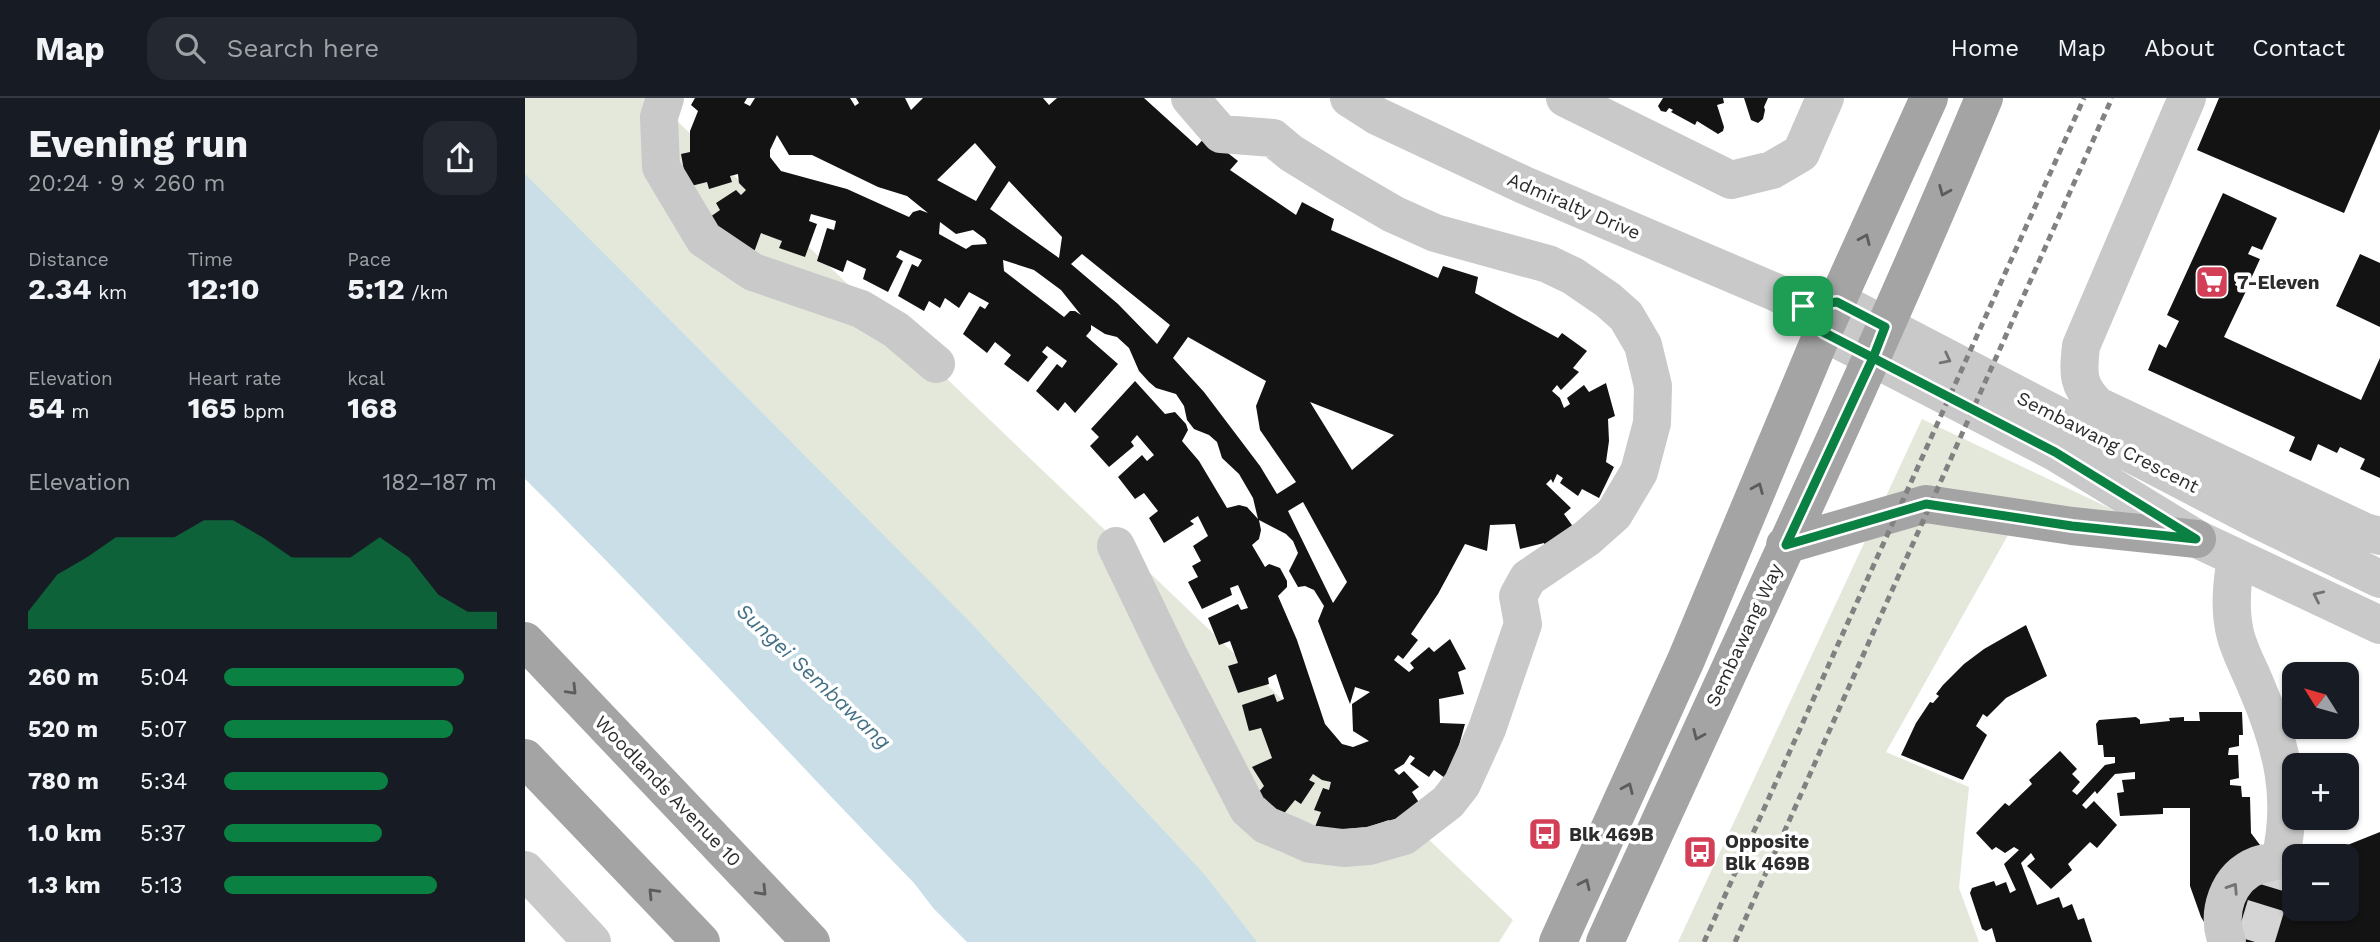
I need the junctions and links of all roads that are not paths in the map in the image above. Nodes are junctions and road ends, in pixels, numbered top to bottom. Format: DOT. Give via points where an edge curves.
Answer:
graph roads {
  1 [pos="665,98"];
  2 [pos="1190,98"];
  3 [pos="1349,98"];
  4 [pos="1565,98"];
  5 [pos="1825,98"];
  6 [pos="1929,98"];
  7 [pos="1984,98"];
  8 [pos="2187,98"];
  9 [pos="1821,313"];
  10 [pos="1879,343"];
  11 [pos="936,364"];
  12 [pos="2380,536"];
  13 [pos="2196,539"];
  14 [pos="1786,545"];
  15 [pos="1116,546"];
  16 [pos="2236,558"];
  17 [pos="2380,579"];
  18 [pos="2380,625"];
  19 [pos="525,641"];
  20 [pos="525,758"];
  21 [pos="525,870"];
  22 [pos="591,942"];
  23 [pos="701,942"];
  24 [pos="811,942"];
  25 [pos="1558,942"];
  26 [pos="1605,942"];
  27 [pos="2227,942"];
  1 -- 11 [label="street" via="659,117 661,167 704,239 753,272 861,309 896,330"];
  2 -- 15 [label="street" via="1221,134 1273,138 1393,214 1435,233 1548,264 1608,300 1626,316 1643,345 1653,386 1652,424 1639,472 1614,514 1528,578 1518,596 1523,624 1487,729 1462,784 1448,802 1404,836 1370,846 1310,844 1266,825 1248,809"];
  3 -- 9 [label="street, Admiralty Drive" via="1377,116 1524,185"];
  4 -- 5 [label="street" via="1731,180 1772,170 1801,153"];
  9 -- 6 [label="main road, one-way"];
  7 -- 10 [label="main road, Sembawang Way, one-way"];
  8 -- 12 [label="street" via="2081,346 2079,369 2085,393 2098,406 2365,533"];
  9 -- 10 [label="street, Sembawang Crescent"];
  25 -- 9 [label="main road, one-way" via="1686,660"];
  10 -- 13 [label="street, Sembawang Crescent"];
  10 -- 14 [label="main road, Sembawang Way"];
  10 -- 17 [label="street, Sembawang Crescent, one-way"];
  13 -- 14 [label="main road" via="1926,504"];
  13 -- 16 [label="street, Sembawang Crescent"];
  14 -- 26 [label="main road, Sembawang Way, one-way"];
  18 -- 16 [label="street, Sembawang Crescent, one-way"];
  27 -- 16 [label="street, one-way" via="2221,928 2224,902 2236,881 2256,866 2280,860 2287,796 2269,716 2235,633 2231,586"];
  19 -- 24 [label="main road, Woodlands Avenue 10, one-way"];
  23 -- 20 [label="main road, one-way"];
  21 -- 22 [label="street"];
}
